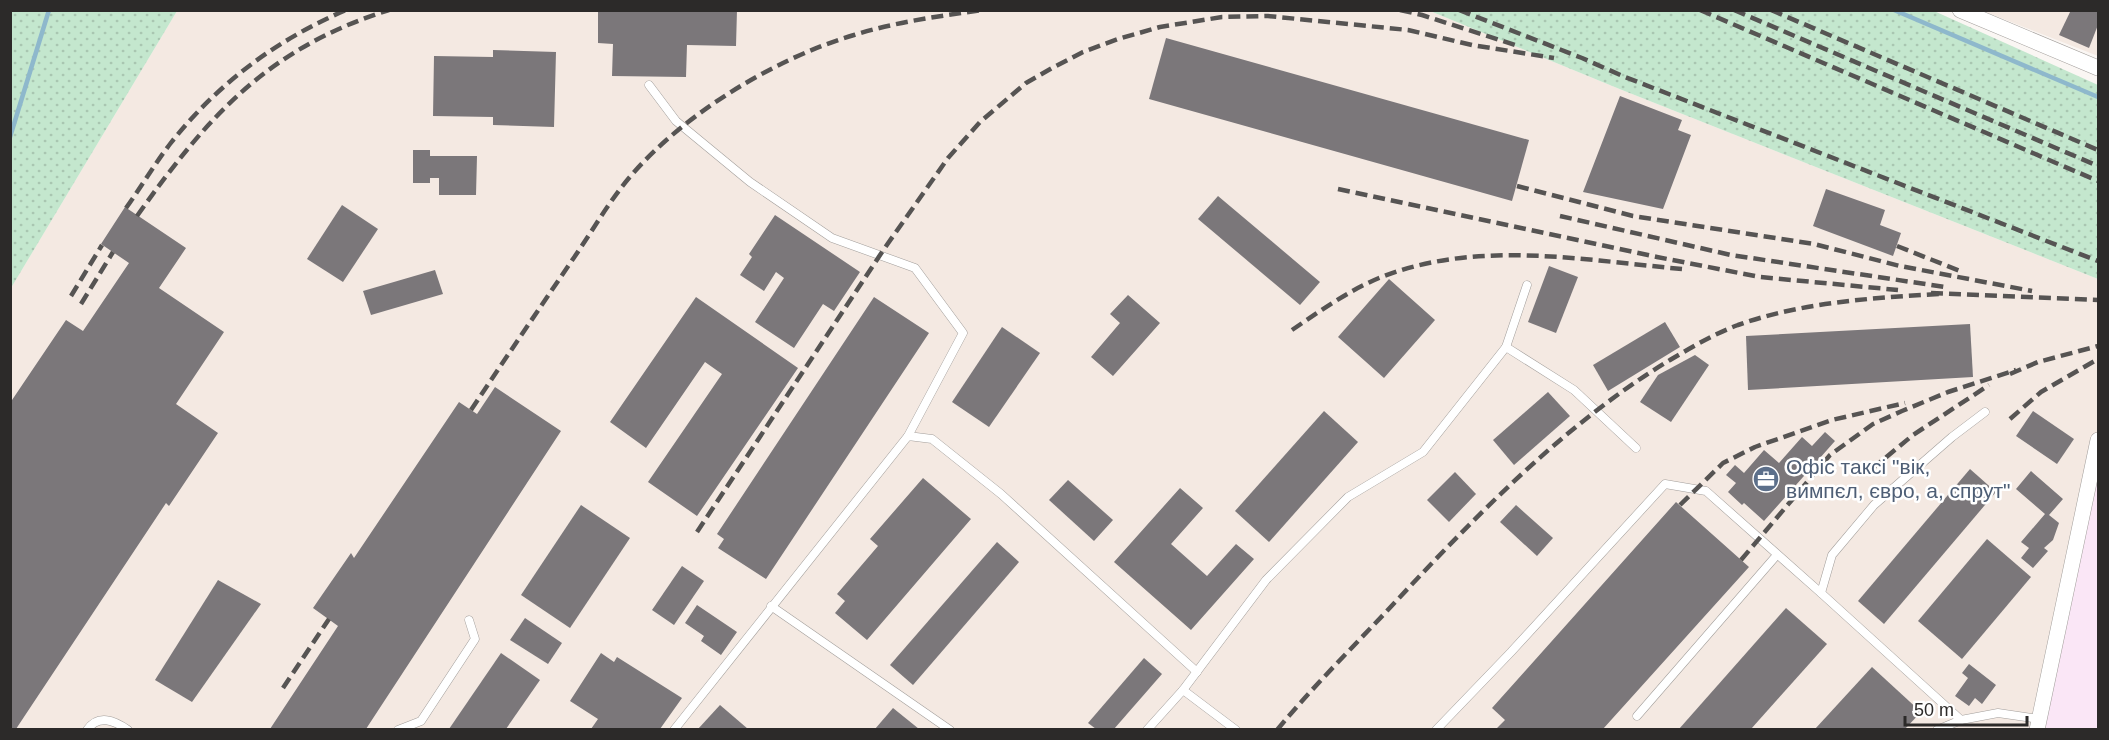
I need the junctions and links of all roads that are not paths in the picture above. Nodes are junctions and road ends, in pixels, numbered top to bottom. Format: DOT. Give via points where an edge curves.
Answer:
graph roads {
  1 [pos="1960,10"];
  2 [pos="2098,68"];
  3 [pos="649,85"];
  4 [pos="1527,285"];
  5 [pos="1506,347"];
  6 [pos="1985,412"];
  7 [pos="908,436"];
  8 [pos="2098,440"];
  9 [pos="1636,448"];
  10 [pos="1776,556"];
  11 [pos="1821,593"];
  12 [pos="771,606"];
  13 [pos="469,620"];
  14 [pos="1197,672"];
  15 [pos="1183,690"];
  16 [pos="1637,716"];
  17 [pos="1962,720"];
  18 [pos="2038,724"];
  19 [pos="87,729"];
  20 [pos="128,729"];
  21 [pos="398,729"];
  22 [pos="674,729"];
  23 [pos="950,729"];
  24 [pos="1147,729"];
  25 [pos="1236,729"];
  26 [pos="1436,729"];
  27 [pos="1937,729"];
  1 -- 2 [label="street"];
  3 -- 7 [label="lane" via="676,121 750,183 832,238 915,268 963,333"];
  4 -- 5 [label="lane"];
  5 -- 9 [label="lane" via="1574,390"];
  5 -- 14 [label="lane" via="1423,452 1348,497 1266,580"];
  6 -- 11 [label="lane" via="1874,505 1832,555"];
  7 -- 12 [label="lane"];
  7 -- 14 [label="lane" via="932,439 1001,494"];
  8 -- 18 [label="street"];
  10 -- 11 [label="lane"];
  10 -- 16 [label="lane"];
  10 -- 26 [label="lane" via="1706,492 1665,484"];
  11 -- 17 [label="lane"];
  12 -- 22 [label="lane"];
  12 -- 23 [label="lane"];
  13 -- 21 [label="lane" via="475,639 469,649 421,721"];
  14 -- 15 [label="lane"];
  15 -- 24 [label="lane"];
  15 -- 25 [label="lane"];
  17 -- 18 [label="lane" via="1998,713"];
  17 -- 27 [label="lane"];
  19 -- 20 [label="lane" via="105,719"];
}
